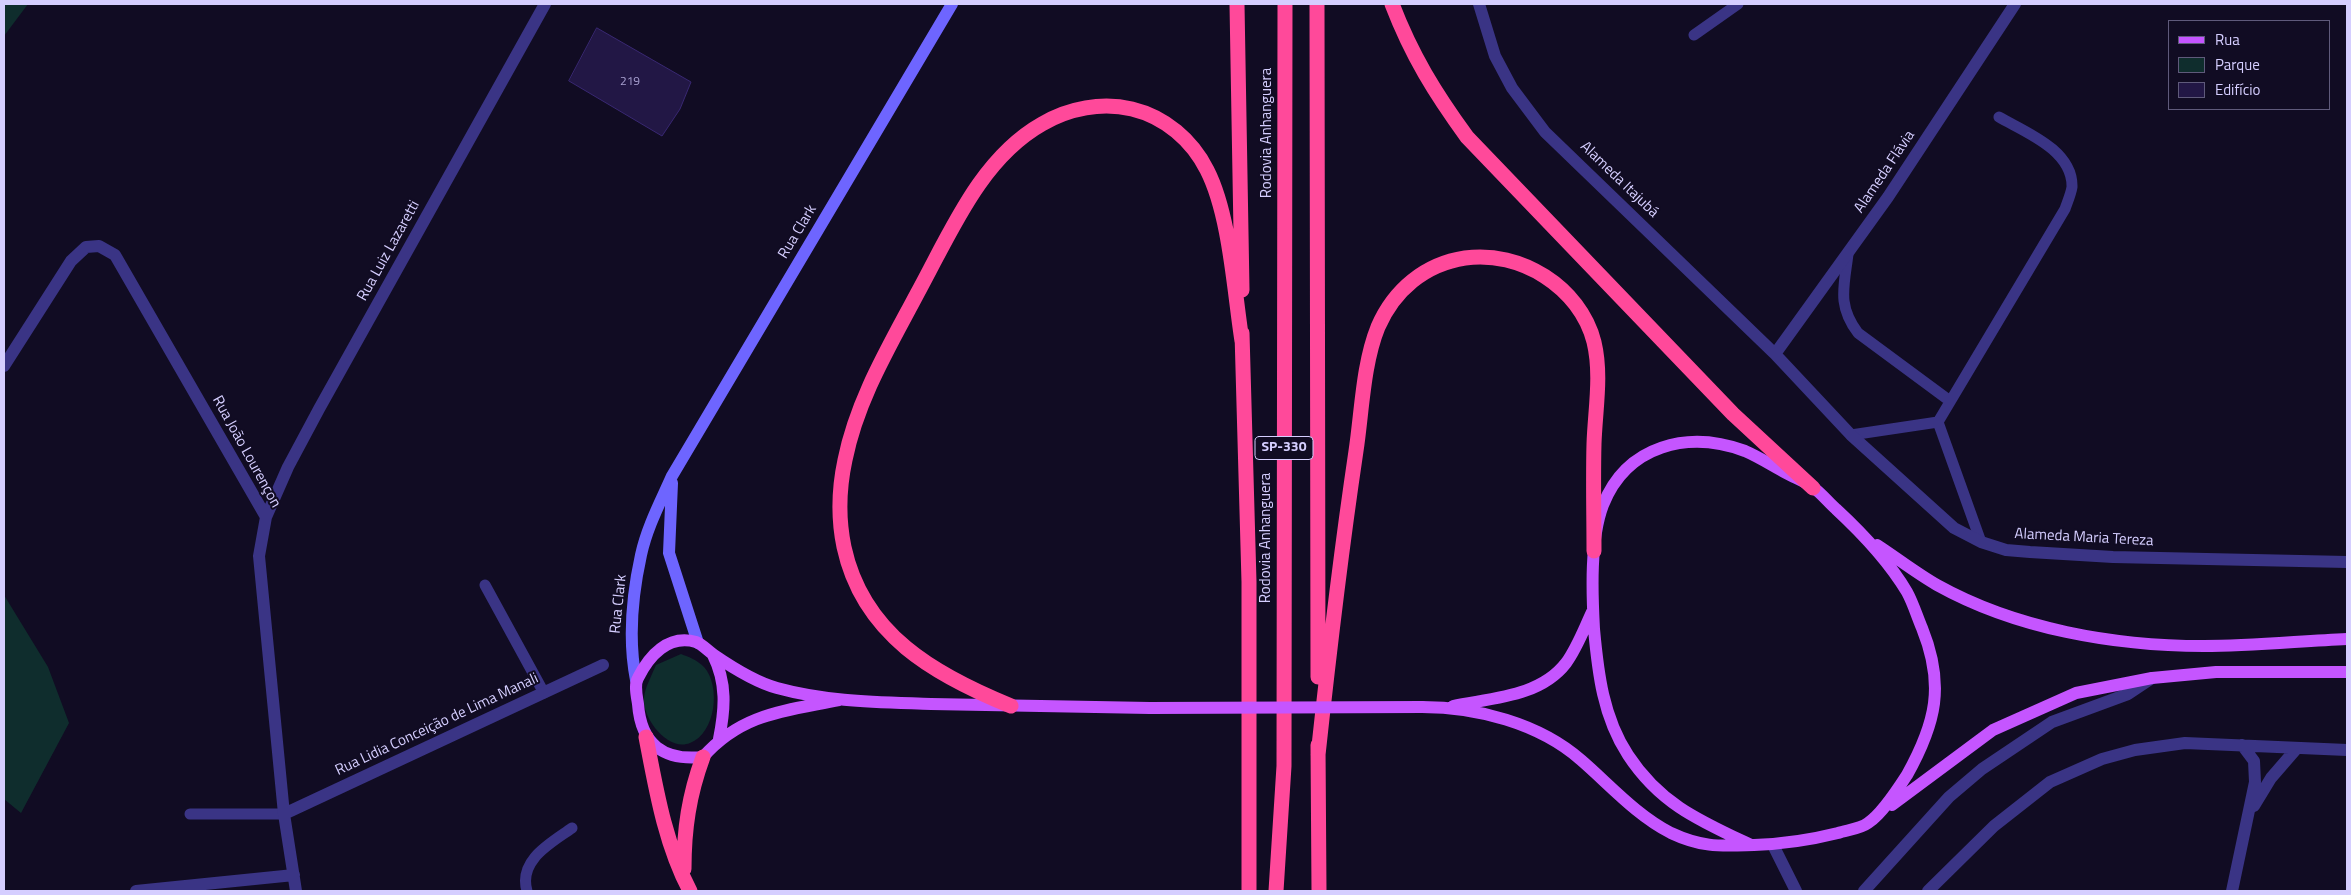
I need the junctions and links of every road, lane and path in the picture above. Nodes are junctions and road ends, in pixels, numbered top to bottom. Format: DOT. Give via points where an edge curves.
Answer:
graph roads {
  1 [pos="544,4"];
  2 [pos="952,4"];
  3 [pos="1237,4"];
  4 [pos="1285,4"];
  5 [pos="1317,4"];
  6 [pos="1392,4"];
  7 [pos="1479,4"];
  8 [pos="1738,4"];
  9 [pos="2016,4"];
  10 [pos="1694,35"];
  11 [pos="1999,117"];
  12 [pos="1848,254"];
  13 [pos="1242,341"];
  14 [pos="1775,354"];
  15 [pos="4,366"];
  16 [pos="1950,401"];
  17 [pos="1938,422"];
  18 [pos="1851,435"];
  19 [pos="672,476"];
  20 [pos="1813,488"];
  21 [pos="266,517"];
  22 [pos="1870,541"];
  23 [pos="1981,542"];
  24 [pos="1594,551"];
  25 [pos="2347,562"];
  26 [pos="485,586"];
  27 [pos="1593,610"];
  28 [pos="2347,639"];
  29 [pos="698,643"];
  30 [pos="713,654"];
  31 [pos="603,665"];
  32 [pos="2347,672"];
  33 [pos="2152,678"];
  34 [pos="636,680"];
  35 [pos="544,693"];
  36 [pos="839,700"];
  37 [pos="1011,706"];
  38 [pos="1448,707"];
  39 [pos="646,737"];
  40 [pos="719,739"];
  41 [pos="2242,745"];
  42 [pos="2297,748"];
  43 [pos="2347,750"];
  44 [pos="1318,756"];
  45 [pos="703,757"];
  46 [pos="2250,812"];
  47 [pos="190,814"];
  48 [pos="284,814"];
  49 [pos="1868,823"];
  50 [pos="572,828"];
  51 [pos="1249,842"];
  52 [pos="1751,845"];
  53 [pos="1773,845"];
  54 [pos="294,875"];
  55 [pos="687,886"];
  56 [pos="136,891"];
  57 [pos="296,891"];
  58 [pos="527,891"];
  59 [pos="1244,891"];
  60 [pos="1249,891"];
  61 [pos="1276,891"];
  62 [pos="1319,891"];
  63 [pos="1796,891"];
  64 [pos="1864,891"];
  65 [pos="1928,891"];
  66 [pos="2232,891"];
  1 -- 21 [label="street, Rua Luiz Lazaretti" via="310,426"];
  2 -- 19 [label="street, Rua Clark"];
  3 -- 13 [label="highway"];
  4 -- 61 [label="highway, Rodovia Anhanguera / SP-330" via="1284,766"];
  5 -- 44 [label="highway, SP-330"];
  6 -- 20 [label="highway" via="1407,43 1435,94 1467,137 1732,414"];
  7 -- 14 [label="street, Alameda Itajubá" via="1495,56 1512,88 1545,132"];
  8 -- 10 [label="lane"];
  9 -- 12 [label="street, Alameda Flávia"];
  11 -- 16 [label="lane" via="2052,148 2068,166 2072,187 2065,210"];
  12 -- 14 [label="street, Alameda Flávia"];
  12 -- 16 [label="lane" via="1842,296 1850,322 1858,333"];
  13 -- 37 [label="highway" via="1224,225 1213,182 1183,137 1152,115 1120,107 1098,106 1064,114 1041,124 1002,156 963,210 869,384 845,459 839,508 844,547 851,570 882,624 901,645 938,672"];
  13 -- 51 [label="highway" via="1249,572"];
  14 -- 18 [label="street, Alameda Maria Tereza"];
  15 -- 21 [label="street, Rua João Lourençon" via="71,261 86,247 99,246 115,255"];
  16 -- 17 [label="lane"];
  17 -- 18 [label="lane"];
  17 -- 23 [label="lane"];
  18 -- 23 [label="street, Alameda Maria Tereza" via="1954,528"];
  19 -- 29 [label="street, Rua Clark" via="669,553"];
  19 -- 34 [label="street, Rua Clark" via="641,554 630,652"];
  20 -- 22 [label="main road"];
  20 -- 24 [label="main road" via="1745,451 1711,443 1671,443 1653,450 1630,466 1613,486 1602,508"];
  21 -- 48 [label="street, Rua João Lourençon" via="259,556"];
  22 -- 28 [label="main road" via="1937,585 2003,614 2050,628 2132,642 2203,646"];
  22 -- 49 [label="main road" via="1908,593 1926,638 1936,693 1932,722 1920,752 1897,791"];
  23 -- 25 [label="street, Alameda Maria Tereza" via="2006,550 2104,556"];
  24 -- 27 [label="main road"];
  24 -- 44 [label="highway" via="1597,364 1594,341 1581,314 1546,277 1508,260 1479,257 1439,264 1402,289 1387,308 1377,329 1368,368 1338,566"];
  26 -- 35 [label="lane"];
  27 -- 38 [label="main road" via="1567,662 1549,680 1527,691"];
  27 -- 52 [label="main road" via="1598,669 1609,718 1628,755 1654,787 1689,816"];
  29 -- 30 [label="main road"];
  29 -- 34 [label="main road" via="685,640 668,643 652,655"];
  30 -- 36 [label="main road" via="755,680 776,688"];
  30 -- 40 [label="main road" via="724,689 724,715"];
  31 -- 35 [label="street, Rua Lidia Conceição de Lima Manali"];
  32 -- 33 [label="main road" via="2216,672"];
  33 -- 49 [label="main road" via="2076,693 1993,730"];
  33 -- 64 [label="street" via="2128,694 2052,722 1982,769 1949,797"];
  34 -- 39 [label="main road" via="639,714"];
  35 -- 48 [label="street, Rua Lidia Conceição de Lima Manali"];
  36 -- 37 [label="main road"];
  36 -- 40 [label="main road" via="748,722"];
  37 -- 38 [label="main road, bridge"];
  38 -- 52 [label="main road" via="1514,723 1550,738 1583,761 1655,824 1672,833 1703,844"];
  39 -- 45 [label="main road" via="669,755 685,759"];
  39 -- 55 [label="highway" via="657,796"];
  40 -- 45 [label="main road"];
  41 -- 42 [label="street"];
  41 -- 46 [label="street" via="2254,761 2255,782"];
  41 -- 65 [label="street" via="2185,743 2135,750 2102,759 2050,782 1994,826"];
  42 -- 43 [label="street"];
  42 -- 46 [label="street" via="2271,778"];
  44 -- 62 [label="highway, SP-330"];
  45 -- 55 [label="highway" via="684,831"];
  46 -- 66 [label="street"];
  47 -- 48 [label="lane"];
  48 -- 54 [label="street, Rua João Lourençon"];
  49 -- 53 [label="main road" via="1807,841"];
  50 -- 58 [label="lane" via="541,850 530,863 524,883"];
  51 -- 59 [label="highway"];
  51 -- 60 [label="highway"];
  52 -- 53 [label="main road"];
  53 -- 63 [label="street"];
  54 -- 56 [label="street"];
  54 -- 57 [label="street, Rua João Lourençon"];
}
